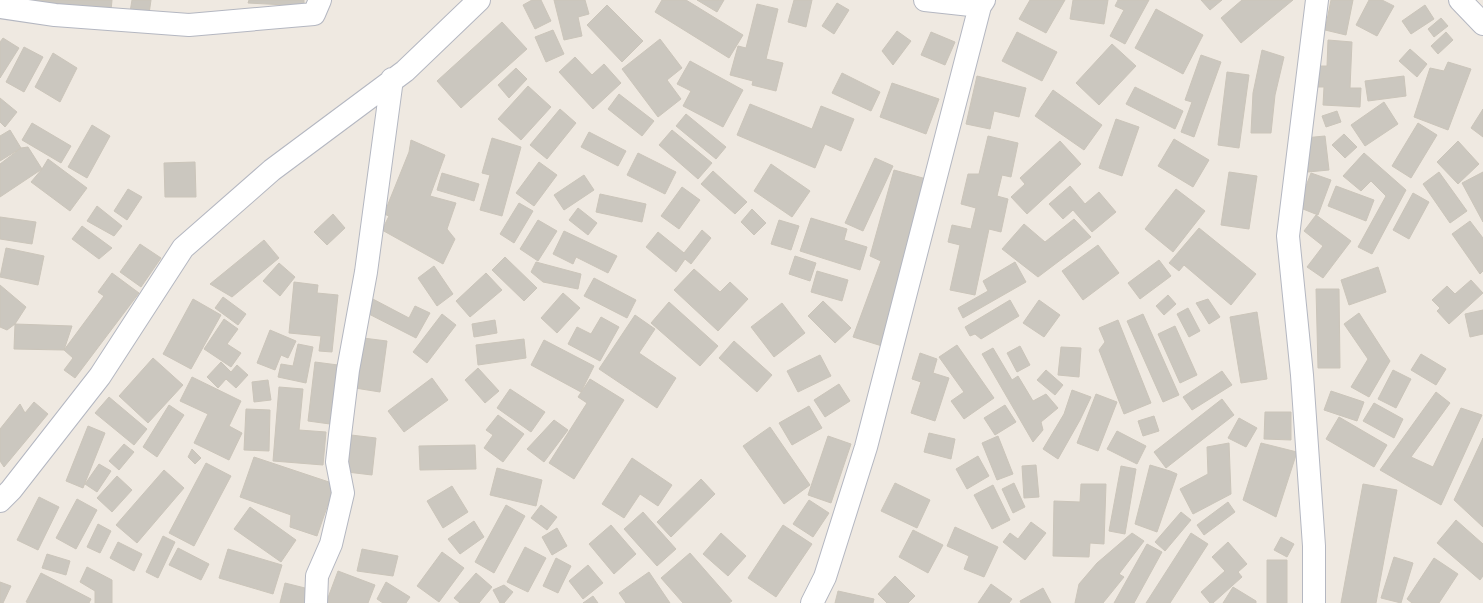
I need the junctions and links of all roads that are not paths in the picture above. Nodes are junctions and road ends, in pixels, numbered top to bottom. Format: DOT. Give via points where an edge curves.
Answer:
graph roads {
  1 [pos="320,0"];
  2 [pos="479,0"];
  3 [pos="925,0"];
  4 [pos="1317,0"];
  5 [pos="1460,0"];
  6 [pos="982,3"];
  7 [pos="0,7"];
  8 [pos="1483,24"];
  9 [pos="392,79"];
  10 [pos="0,501"];
  11 [pos="316,603"];
  12 [pos="812,603"];
  13 [pos="1314,603"];
  1 -- 7 [label="street" via="314,14 189,25 55,15"];
  2 -- 9 [label="street" via="405,71"];
  3 -- 6 [label="street"];
  4 -- 13 [label="street" via="1288,236 1302,375 1314,546"];
  5 -- 8 [label="street"];
  6 -- 12 [label="street" via="866,446 825,577"];
  9 -- 10 [label="street" via="272,170 183,248 100,376"];
  9 -- 11 [label="street" via="366,272 348,370 340,435 337,462 343,493 331,544 317,576"];
}
